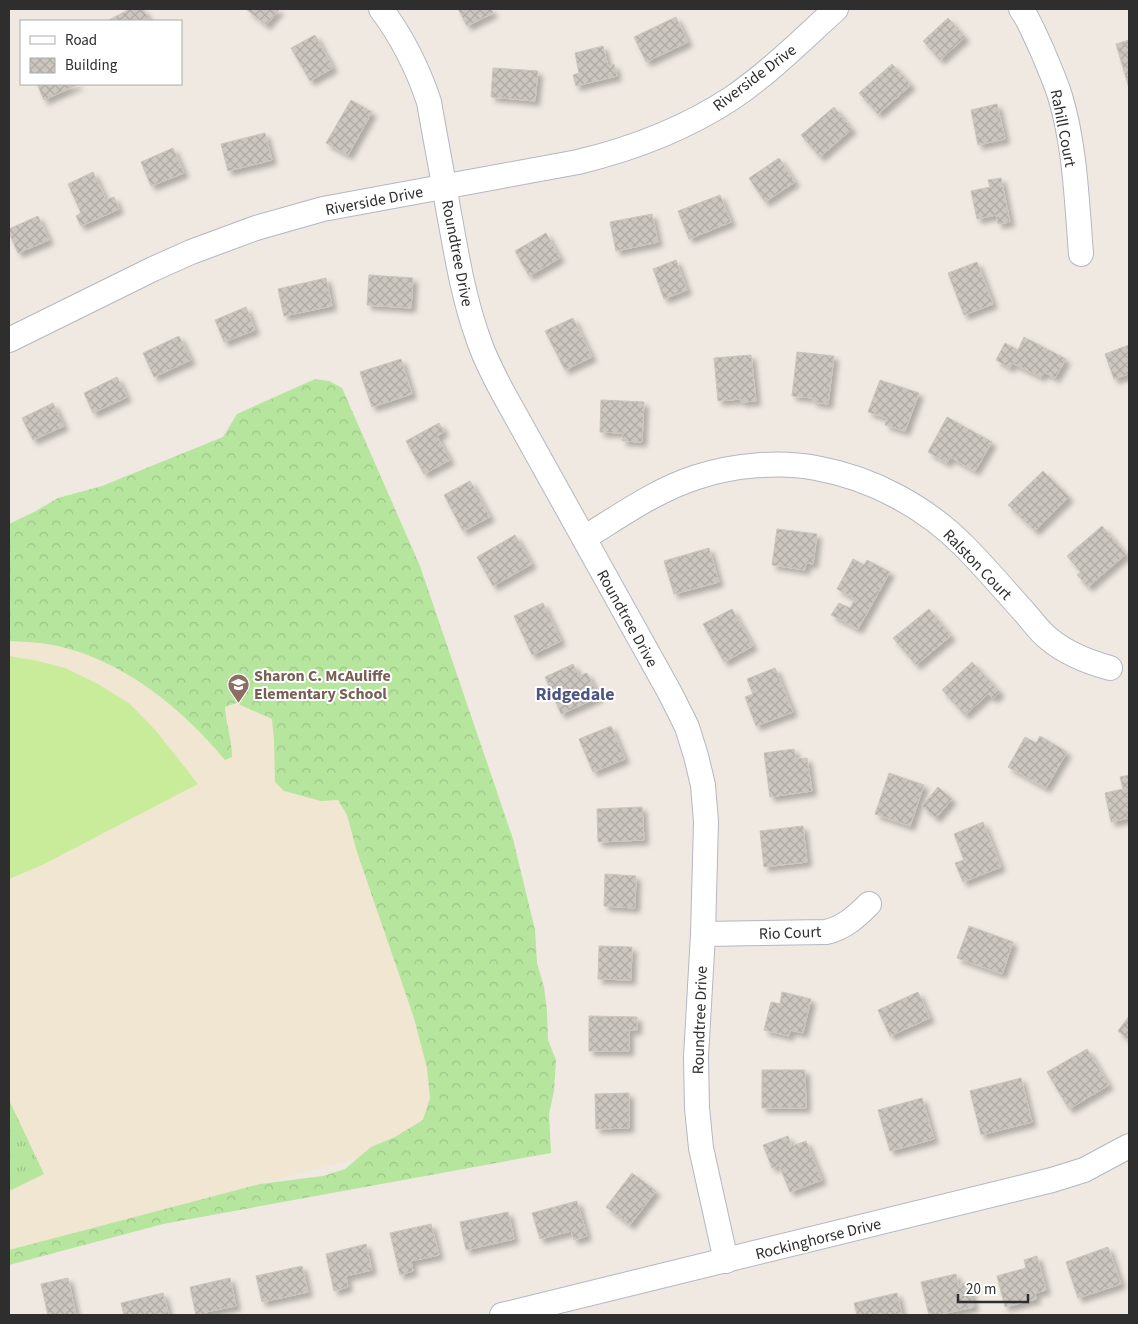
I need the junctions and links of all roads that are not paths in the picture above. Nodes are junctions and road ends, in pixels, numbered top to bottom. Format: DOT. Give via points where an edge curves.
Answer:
graph roads {
  1 [pos="381,9"];
  2 [pos="836,9"];
  3 [pos="1021,9"];
  4 [pos="445,186"];
  5 [pos="1081,254"];
  6 [pos="9,340"];
  7 [pos="584,538"];
  8 [pos="1110,668"];
  9 [pos="869,904"];
  10 [pos="703,934"];
  11 [pos="1129,1146"];
  12 [pos="726,1261"];
  13 [pos="502,1315"];
  1 -- 4 [label="street, Roundtree Drive" via="422,80"];
  2 -- 4 [label="street, Riverside Drive" via="772,68 732,98 654,139 578,162"];
  3 -- 5 [label="street, Rahill Court" via="1051,70 1067,123"];
  4 -- 6 [label="street, Riverside Drive" via="323,209 256,228 153,269"];
  4 -- 7 [label="street, Roundtree Drive" via="454,244 478,339 502,391"];
  7 -- 8 [label="street, Ralston Court" via="662,490 696,477 762,465 816,468 873,485 909,502 964,546 1048,639 1076,656"];
  7 -- 10 [label="street, Roundtree Drive" via="670,694 696,756 703,785 706,822"];
  9 -- 10 [label="street, Rio Court" via="846,924 826,932"];
  10 -- 12 [label="street, Roundtree Drive" via="696,1057 697,1108 702,1148"];
  11 -- 12 [label="street, Rockinghorse Drive" via="1084,1170 1052,1180"];
  12 -- 13 [label="street, Rockinghorse Drive"];
}
